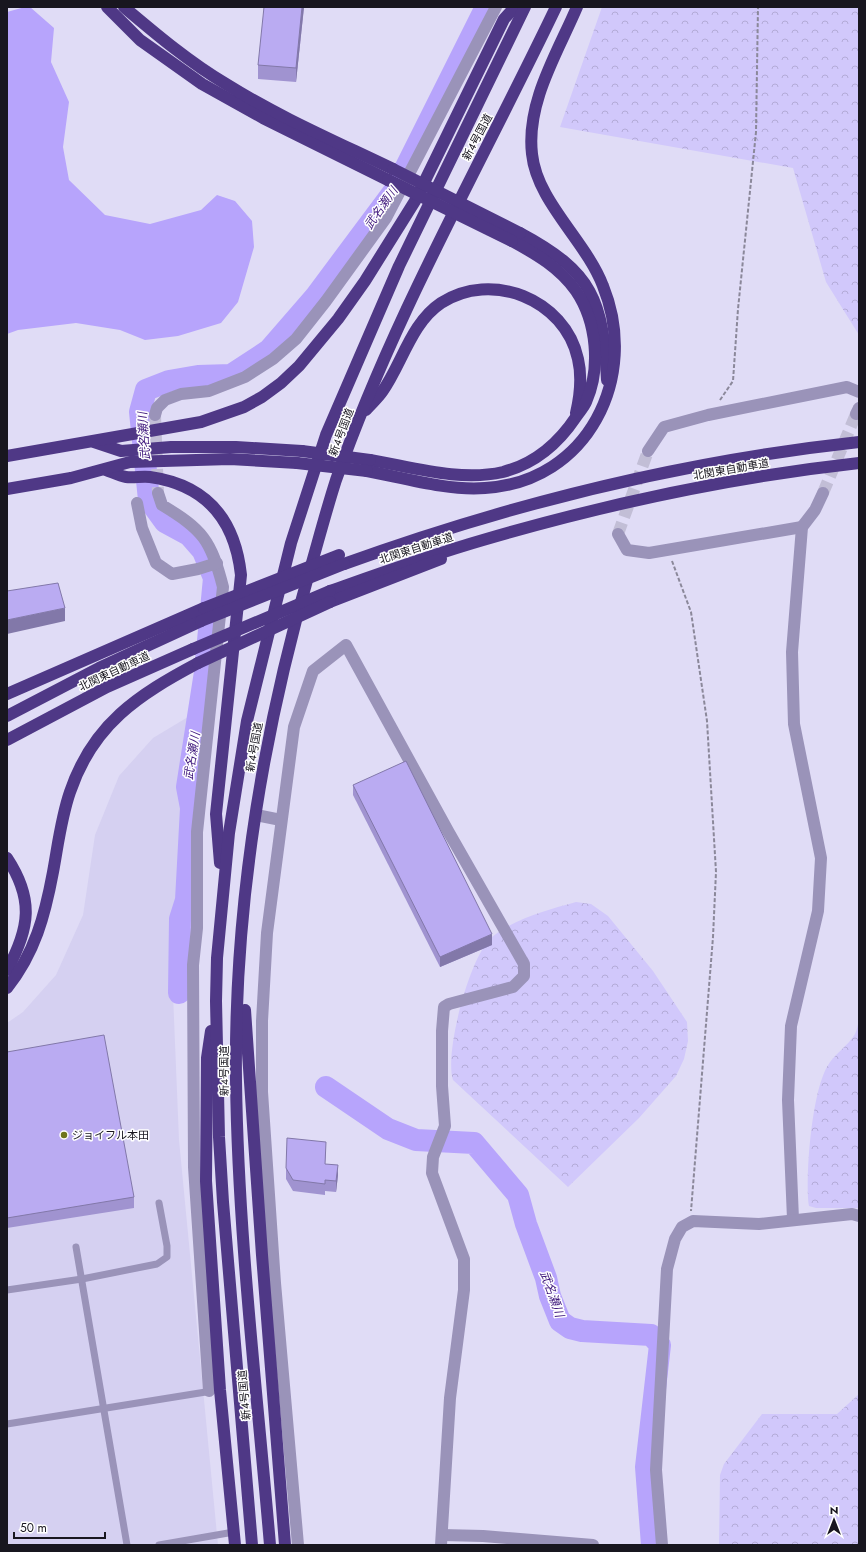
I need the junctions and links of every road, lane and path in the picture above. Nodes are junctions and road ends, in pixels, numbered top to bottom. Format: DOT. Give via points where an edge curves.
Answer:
graph roads {
  1 [pos="107,7"];
  2 [pos="124,7"];
  3 [pos="496,7"];
  4 [pos="515,7"];
  5 [pos="525,7"];
  6 [pos="556,7"];
  7 [pos="577,7"];
  8 [pos="758,7"];
  9 [pos="391,175"];
  10 [pos="516,237"];
  11 [pos="859,392"];
  12 [pos="608,396"];
  13 [pos="155,415"];
  14 [pos="708,415"];
  15 [pos="360,417"];
  16 [pos="574,420"];
  17 [pos="93,442"];
  18 [pos="859,442"];
  19 [pos="648,451"];
  20 [pos="7,456"];
  21 [pos="859,463"];
  22 [pos="369,466"];
  23 [pos="106,470"];
  24 [pos="7,489"];
  25 [pos="158,493"];
  26 [pos="823,493"];
  27 [pos="137,503"];
  28 [pos="802,527"];
  29 [pos="618,534"];
  30 [pos="668,551"];
  31 [pos="342,560"];
  32 [pos="217,563"];
  33 [pos="330,596"];
  34 [pos="7,694"];
  35 [pos="7,716"];
  36 [pos="7,740"];
  37 [pos="256,815"];
  38 [pos="281,820"];
  39 [pos="7,858"];
  40 [pos="223,892"];
  41 [pos="241,941"];
  42 [pos="7,970"];
  43 [pos="7,988"];
  44 [pos="216,1001"];
  45 [pos="159,1203"];
  46 [pos="859,1216"];
  47 [pos="793,1219"];
  48 [pos="690,1222"];
  49 [pos="76,1247"];
  50 [pos="82,1279"];
  51 [pos="7,1290"];
  52 [pos="214,1391"];
  53 [pos="104,1409"];
  54 [pos="7,1424"];
  55 [pos="234,1532"];
  56 [pos="442,1540"];
  57 [pos="127,1545"];
  58 [pos="159,1545"];
  59 [pos="235,1545"];
  60 [pos="252,1545"];
  61 [pos="270,1545"];
  62 [pos="285,1545"];
  63 [pos="298,1545"];
  64 [pos="593,1545"];
  65 [pos="662,1545"];
  1 -- 9 [label="highway" via="140,40 202,84 263,118"];
  2 -- 9 [label="highway" via="225,83"];
  3 -- 13 [label="street" via="386,218 331,296 296,339 273,360 245,377 209,391 181,394 171,398 157,408"];
  4 -- 17 [label="highway" via="504,19 416,200 365,281 299,366 262,396 223,415 174,428"];
  5 -- 40 [label="highway, 新4号国道" via="399,266 326,435 290,550 247,721 229,833"];
  6 -- 15 [label="highway, 新4号国道" via="427,266"];
  7 -- 12 [label="highway" via="538,101 533,119 532,154 535,168 549,199 587,253 610,304 616,355"];
  8 -- 14 [label="path" via="756,132 733,381"];
  9 -- 10 [label="highway, bridge"];
  10 -- 12 [label="highway" via="557,255 580,277 590,291 603,326"];
  10 -- 16 [label="highway" via="566,278 577,292 590,323 594,371 586,403"];
  11 -- 14 [label="street" via="847,388"];
  12 -- 22 [label="highway" via="594,424 572,450 547,469 515,484 461,488"];
  14 -- 19 [label="street" via="664,426"];
  15 -- 16 [label="highway" via="382,392 418,328 430,312 456,296 487,289 504,290 535,300 558,319 578,358 581,373"];
  15 -- 37 [label="highway, 新4号国道" via="335,483 289,643 272,718"];
  16 -- 22 [label="highway" via="548,450 535,459 501,472 464,475"];
  17 -- 20 [label="highway"];
  17 -- 22 [label="highway, bridge" via="121,451 171,447 302,451"];
  18 -- 31 [label="highway, 北関東自動車道" via="716,464 608,486 481,519 365,556"];
  21 -- 33 [label="highway, 北関東自動車道" via="747,479 604,508 482,540 424,567"];
  22 -- 23 [label="highway, bridge" via="177,459 130,462"];
  23 -- 24 [label="highway"];
  23 -- 40 [label="highway" via="126,477 149,477 170,481 189,488 215,508 228,526 236,545 241,575 216,814"];
  25 -- 32 [label="street" via="162,505 204,536"];
  26 -- 28 [label="street" via="815,510"];
  27 -- 32 [label="street" via="142,528 156,563 172,574"];
  28 -- 30 [label="street"];
  28 -- 47 [label="street" via="792,652 794,724 821,858 818,910 791,1026 788,1100"];
  29 -- 30 [label="street" via="627,550 649,554"];
  30 -- 48 [label="path" via="691,612 707,721 716,872"];
  31 -- 34 [label="highway, bridge" via="204,608"];
  31 -- 35 [label="highway, 北関東自動車道, bridge" via="99,668"];
  32 -- 52 [label="street" via="223,587 197,832 197,928 193,965 194,1168"];
  33 -- 36 [label="highway, 北関東自動車道, bridge" via="193,649 107,687"];
  33 -- 43 [label="highway, bridge" via="162,682 140,696 113,721 88,752 70,792 38,936 28,959"];
  37 -- 38 [label="street"];
  37 -- 41 [label="highway, 新4号国道" via="245,885"];
  38 -- 56 [label="street" via="294,727 313,671 346,645 524,964 524,976 513,987 444,1007 442,1086 445,1126 433,1157 432,1173 464,1259 464,1290 450,1398"];
  38 -- 63 [label="street" via="267,933 262,1021 262,1092 275,1283"];
  39 -- 42 [label="highway" via="19,876 25,894 25,911 24,934"];
  40 -- 44 [label="highway, 新4号国道"];
  41 -- 61 [label="highway, 新4号国道" via="236,1077 239,1165"];
  41 -- 62 [label="highway" via="261,1247"];
  44 -- 52 [label="highway" via="207,1058 206,1181"];
  44 -- 60 [label="highway, 新4号国道" via="223,1202"];
  45 -- 50 [label="lane" via="167,1257 157,1264"];
  46 -- 47 [label="street" via="852,1214"];
  47 -- 48 [label="street" via="760,1224"];
  48 -- 65 [label="street" via="682,1227 675,1239 667,1268 656,1470"];
  49 -- 50 [label="lane"];
  50 -- 51 [label="lane"];
  50 -- 53 [label="lane"];
  52 -- 53 [label="lane"];
  52 -- 55 [label="highway"];
  53 -- 54 [label="lane"];
  53 -- 57 [label="lane"];
  55 -- 58 [label="lane"];
  55 -- 59 [label="highway"];
  56 -- 64 [label="street" via="483,1536"];
}
